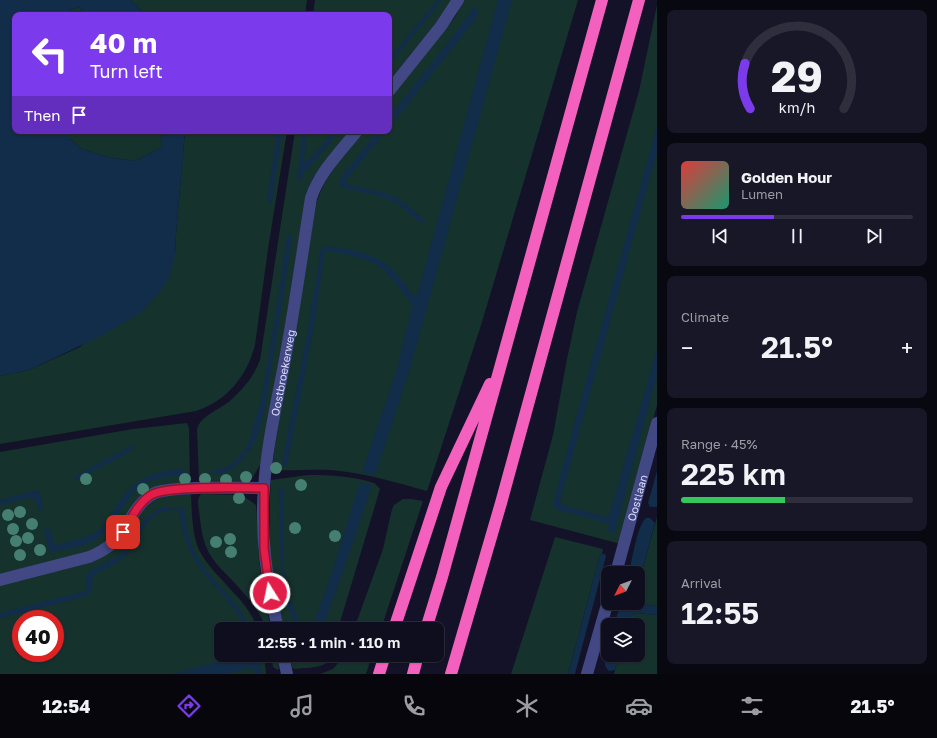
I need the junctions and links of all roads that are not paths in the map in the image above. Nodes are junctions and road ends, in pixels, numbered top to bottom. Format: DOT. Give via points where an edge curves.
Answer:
graph roads {
  1 [pos="458,0"];
  2 [pos="602,0"];
  3 [pos="639,0"];
  4 [pos="392,87"];
  5 [pos="355,134"];
  6 [pos="505,352"];
  7 [pos="657,423"];
  8 [pos="264,488"];
  9 [pos="618,566"];
  10 [pos="0,580"];
  11 [pos="605,610"];
  12 [pos="277,622"];
  13 [pos="396,622"];
  14 [pos="428,622"];
  15 [pos="284,662"];
  16 [pos="383,662"];
  17 [pos="416,662"];
  18 [pos="287,674"];
  19 [pos="379,674"];
  20 [pos="413,674"];
  21 [pos="451,674"];
  22 [pos="587,674"];
  1 -- 4 [label="street" via="441,26"];
  2 -- 6 [label="highway"];
  3 -- 21 [label="highway" via="503,496"];
  5 -- 8 [label="street, Oostbroekerweg" via="320,179 311,198 270,434"];
  6 -- 13 [label="highway" via="442,487"];
  6 -- 14 [label="highway"];
  7 -- 9 [label="street, Oostlaan"];
  8 -- 10 [label="street" via="195,489 152,494 137,508 117,539 100,552"];
  8 -- 12 [label="street, Oostbroekerweg" via="265,566"];
  11 -- 22 [label="street"];
  15 -- 18 [label="street"];
  16 -- 19 [label="highway"];
  17 -- 20 [label="highway"];
}
